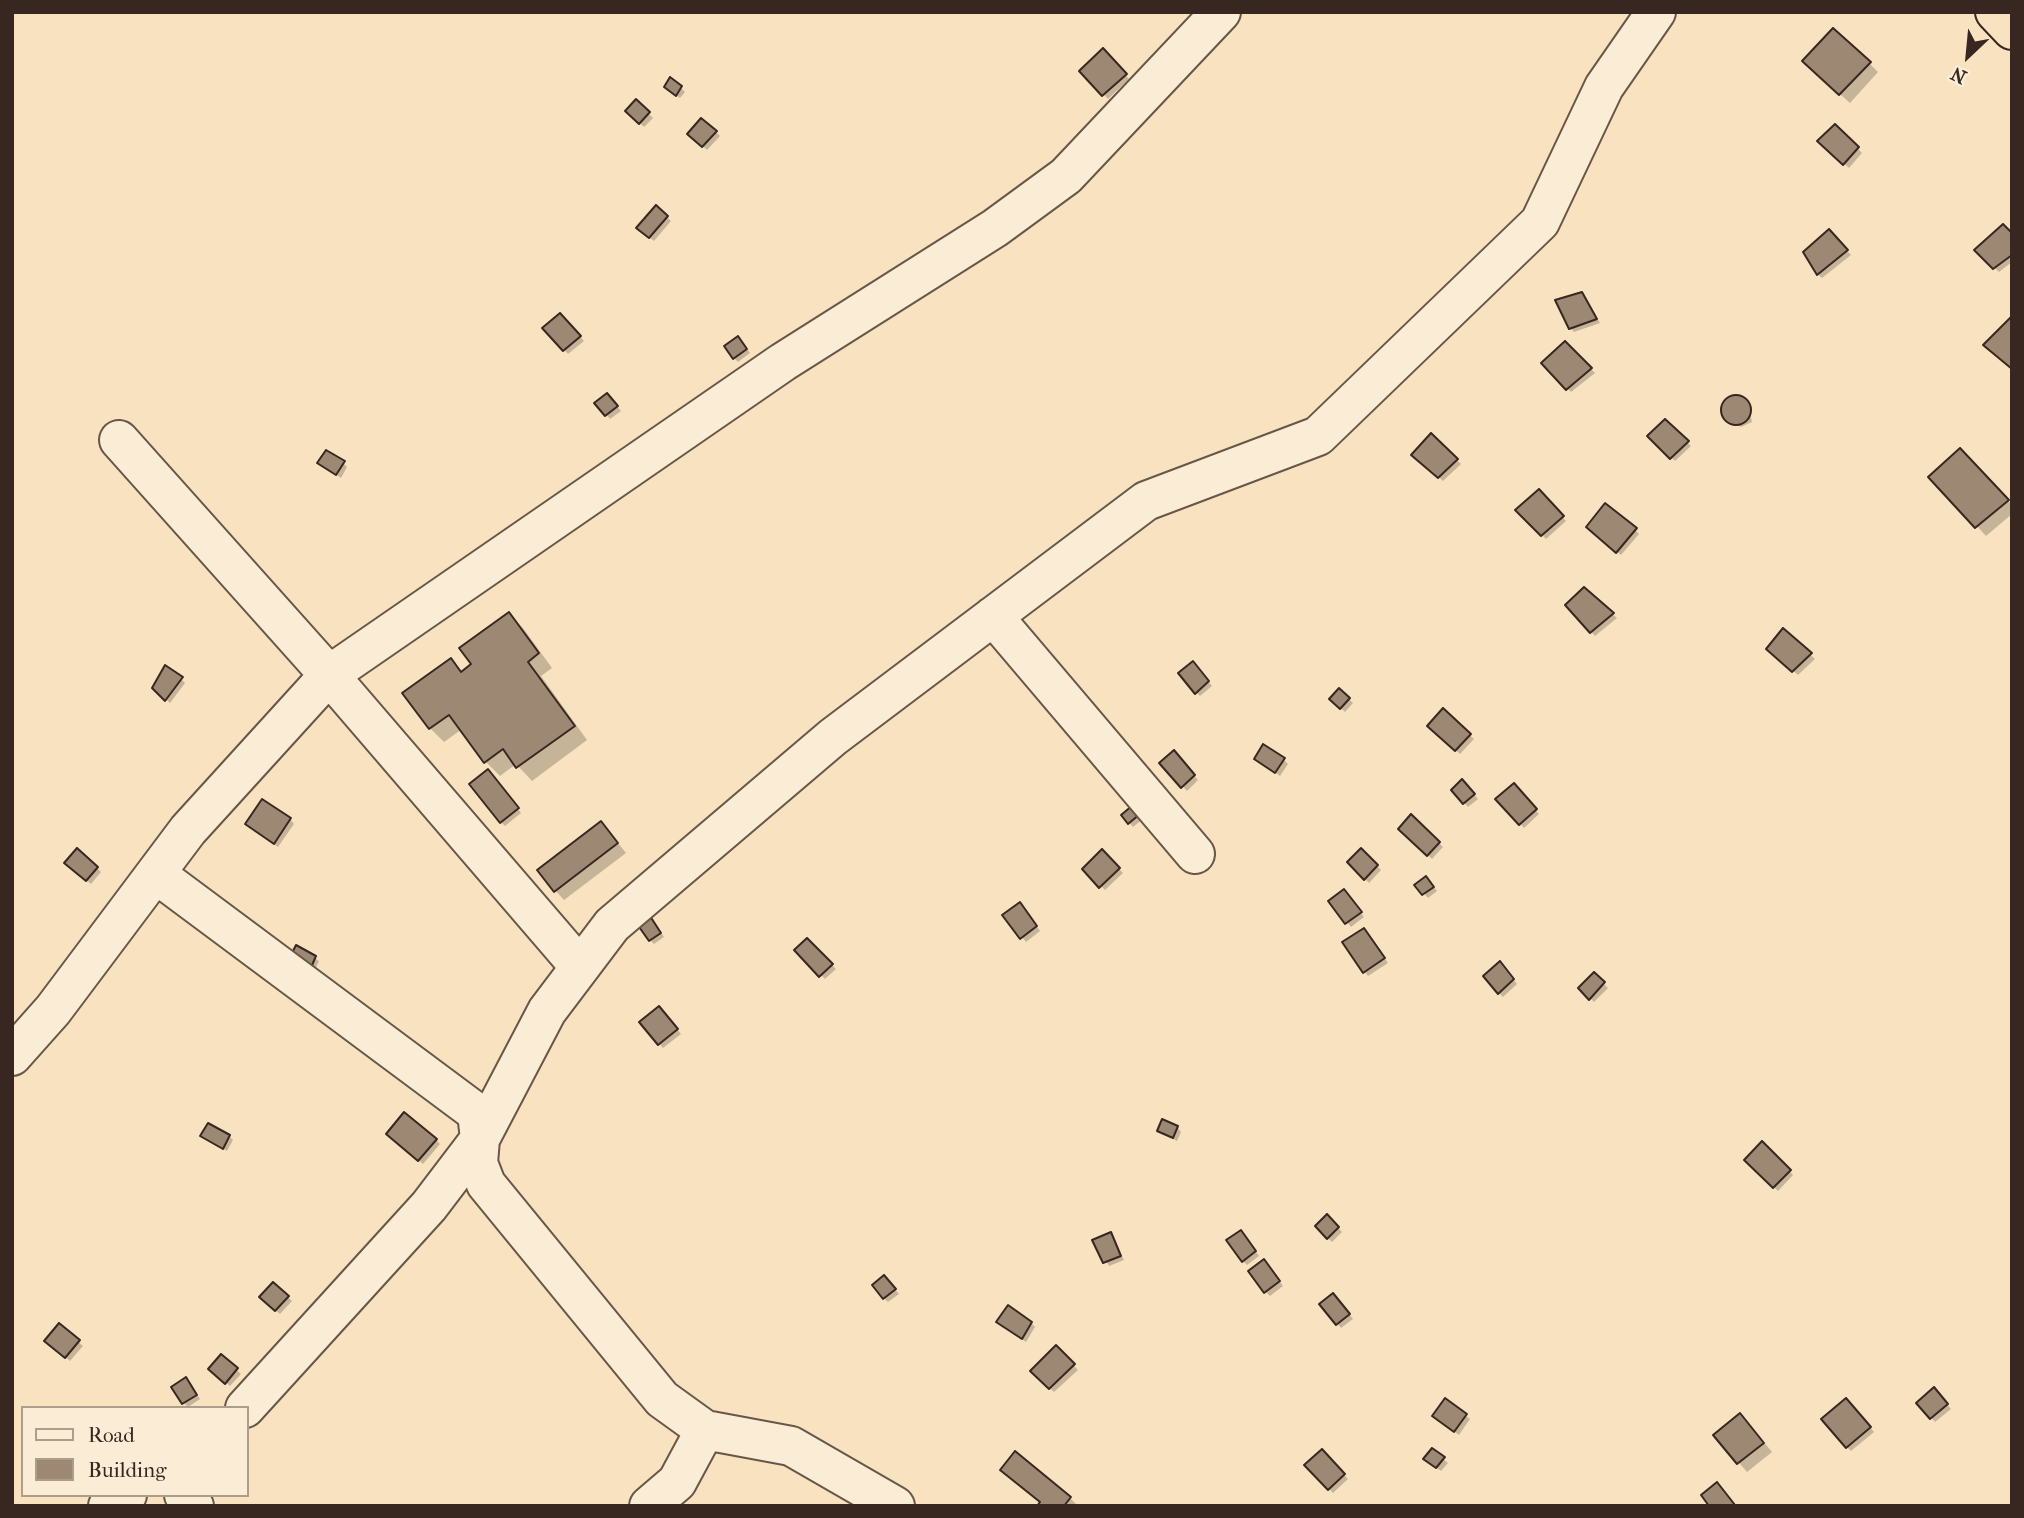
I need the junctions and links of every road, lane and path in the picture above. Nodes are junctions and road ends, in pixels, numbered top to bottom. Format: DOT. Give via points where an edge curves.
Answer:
graph roads {
  1 [pos="1221,12"];
  2 [pos="1656,12"];
  3 [pos="1995,12"];
  4 [pos="2012,30"];
  5 [pos="119,440"];
  6 [pos="993,616"];
  7 [pos="329,675"];
  8 [pos="1195,854"];
  9 [pos="156,874"];
  10 [pos="580,967"];
  11 [pos="12,1056"];
  12 [pos="480,1139"];
  13 [pos="247,1406"];
  14 [pos="705,1430"];
  15 [pos="124,1497"];
  16 [pos="108,1506"];
  17 [pos="649,1506"];
  18 [pos="894,1506"];
  1 -- 7 [label="street" via="1066,176 995,228 783,362"];
  2 -- 6 [label="street" via="1604,87 1540,222 1318,436 1146,501"];
  3 -- 4 [label="highway"];
  5 -- 7 [label="street"];
  6 -- 8 [label="street"];
  6 -- 10 [label="street" via="833,737 612,925"];
  7 -- 9 [label="street" via="188,830"];
  7 -- 10 [label="street"];
  9 -- 11 [label="street" via="53,1010"];
  9 -- 12 [label="street" via="477,1113"];
  10 -- 12 [label="street" via="547,1011"];
  12 -- 13 [label="street" via="429,1206"];
  12 -- 14 [label="street" via="478,1163 486,1184 662,1398"];
  14 -- 17 [label="street" via="677,1482"];
  14 -- 18 [label="street" via="791,1446"];
  15 -- 16 [label="street"];
}
